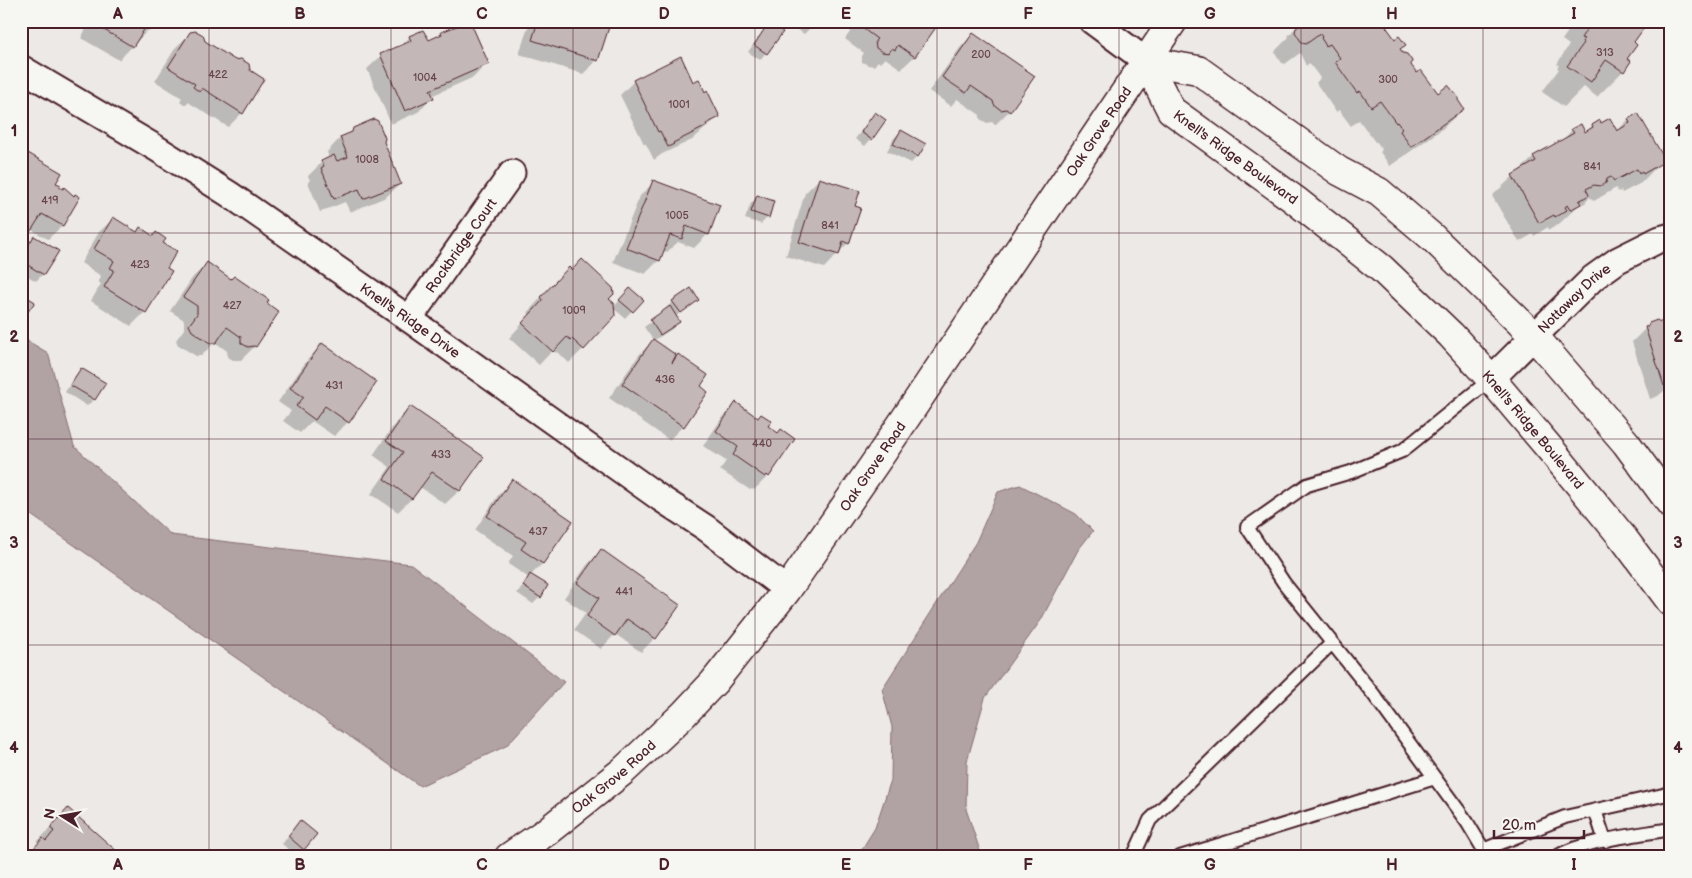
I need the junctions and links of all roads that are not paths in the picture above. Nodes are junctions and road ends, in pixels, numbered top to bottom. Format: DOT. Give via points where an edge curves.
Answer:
graph roads {
  1 [pos="1092,21"];
  2 [pos="1173,21"];
  3 [pos="1146,61"];
  4 [pos="21,68"];
  5 [pos="512,172"];
  6 [pos="1671,236"];
  7 [pos="409,319"];
  8 [pos="1534,336"];
  9 [pos="1491,379"];
  10 [pos="1671,504"];
  11 [pos="787,590"];
  12 [pos="1671,602"];
  13 [pos="1332,643"];
  14 [pos="1435,778"];
  15 [pos="1671,792"];
  16 [pos="1595,810"];
  17 [pos="1671,829"];
  18 [pos="1605,842"];
  19 [pos="1486,853"];
  20 [pos="509,857"];
  21 [pos="1133,857"];
  22 [pos="1180,857"];
  23 [pos="1556,857"];
  1 -- 3 [label="street"];
  2 -- 3 [label="street, Oak Grove Road"];
  3 -- 8 [label="street" via="1198,70 1339,171 1379,192 1433,238"];
  3 -- 9 [label="street, Knell's Ridge Boulevard" via="1171,110 1295,200 1382,269 1451,335"];
  3 -- 11 [label="street, Oak Grove Road"];
  4 -- 7 [label="street, Knell's Ridge Drive" via="229,194"];
  5 -- 7 [label="street, Rockbridge Court"];
  6 -- 8 [label="street, Nottaway Drive" via="1618,260 1593,278"];
  7 -- 11 [label="street, Knell's Ridge Drive" via="706,528"];
  8 -- 9 [label="street, Nottaway Drive"];
  8 -- 10 [label="street" via="1626,444"];
  9 -- 12 [label="street, Knell's Ridge Boulevard" via="1624,539"];
  9 -- 13 [label="lane" via="1402,451 1351,472 1307,485 1247,527 1284,583"];
  11 -- 20 [label="street, Oak Grove Road" via="714,682 683,715 623,771"];
  13 -- 14 [label="lane"];
  13 -- 21 [label="lane" via="1150,820"];
  14 -- 19 [label="lane"];
  14 -- 22 [label="lane"];
  15 -- 16 [label="lane"];
  16 -- 18 [label="lane"];
  16 -- 19 [label="lane" via="1565,817"];
  17 -- 18 [label="lane"];
  18 -- 23 [label="lane" via="1567,850"];
}
